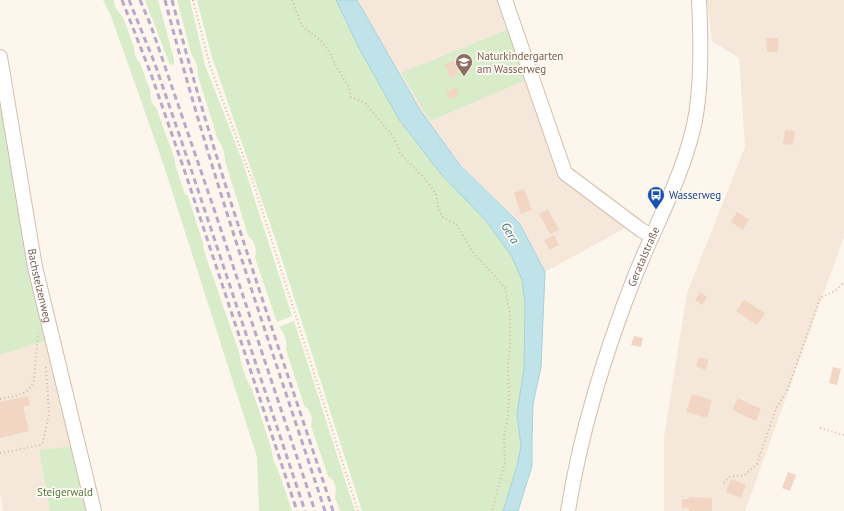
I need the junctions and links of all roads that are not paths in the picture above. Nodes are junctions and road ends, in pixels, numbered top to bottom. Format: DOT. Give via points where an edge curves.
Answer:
graph roads {
  1 [pos="505,0"];
  2 [pos="698,0"];
  3 [pos="0,57"];
  4 [pos="652,236"];
  5 [pos="94,511"];
  6 [pos="568,511"];
  1 -- 4 [label="street" via="565,173"];
  2 -- 4 [label="street, Geratalstraße" via="701,44 699,93 695,116 679,172"];
  3 -- 5 [label="street, Bachstelzenweg" via="35,267"];
  4 -- 6 [label="street, Geratalstraße" via="597,383"];
}
